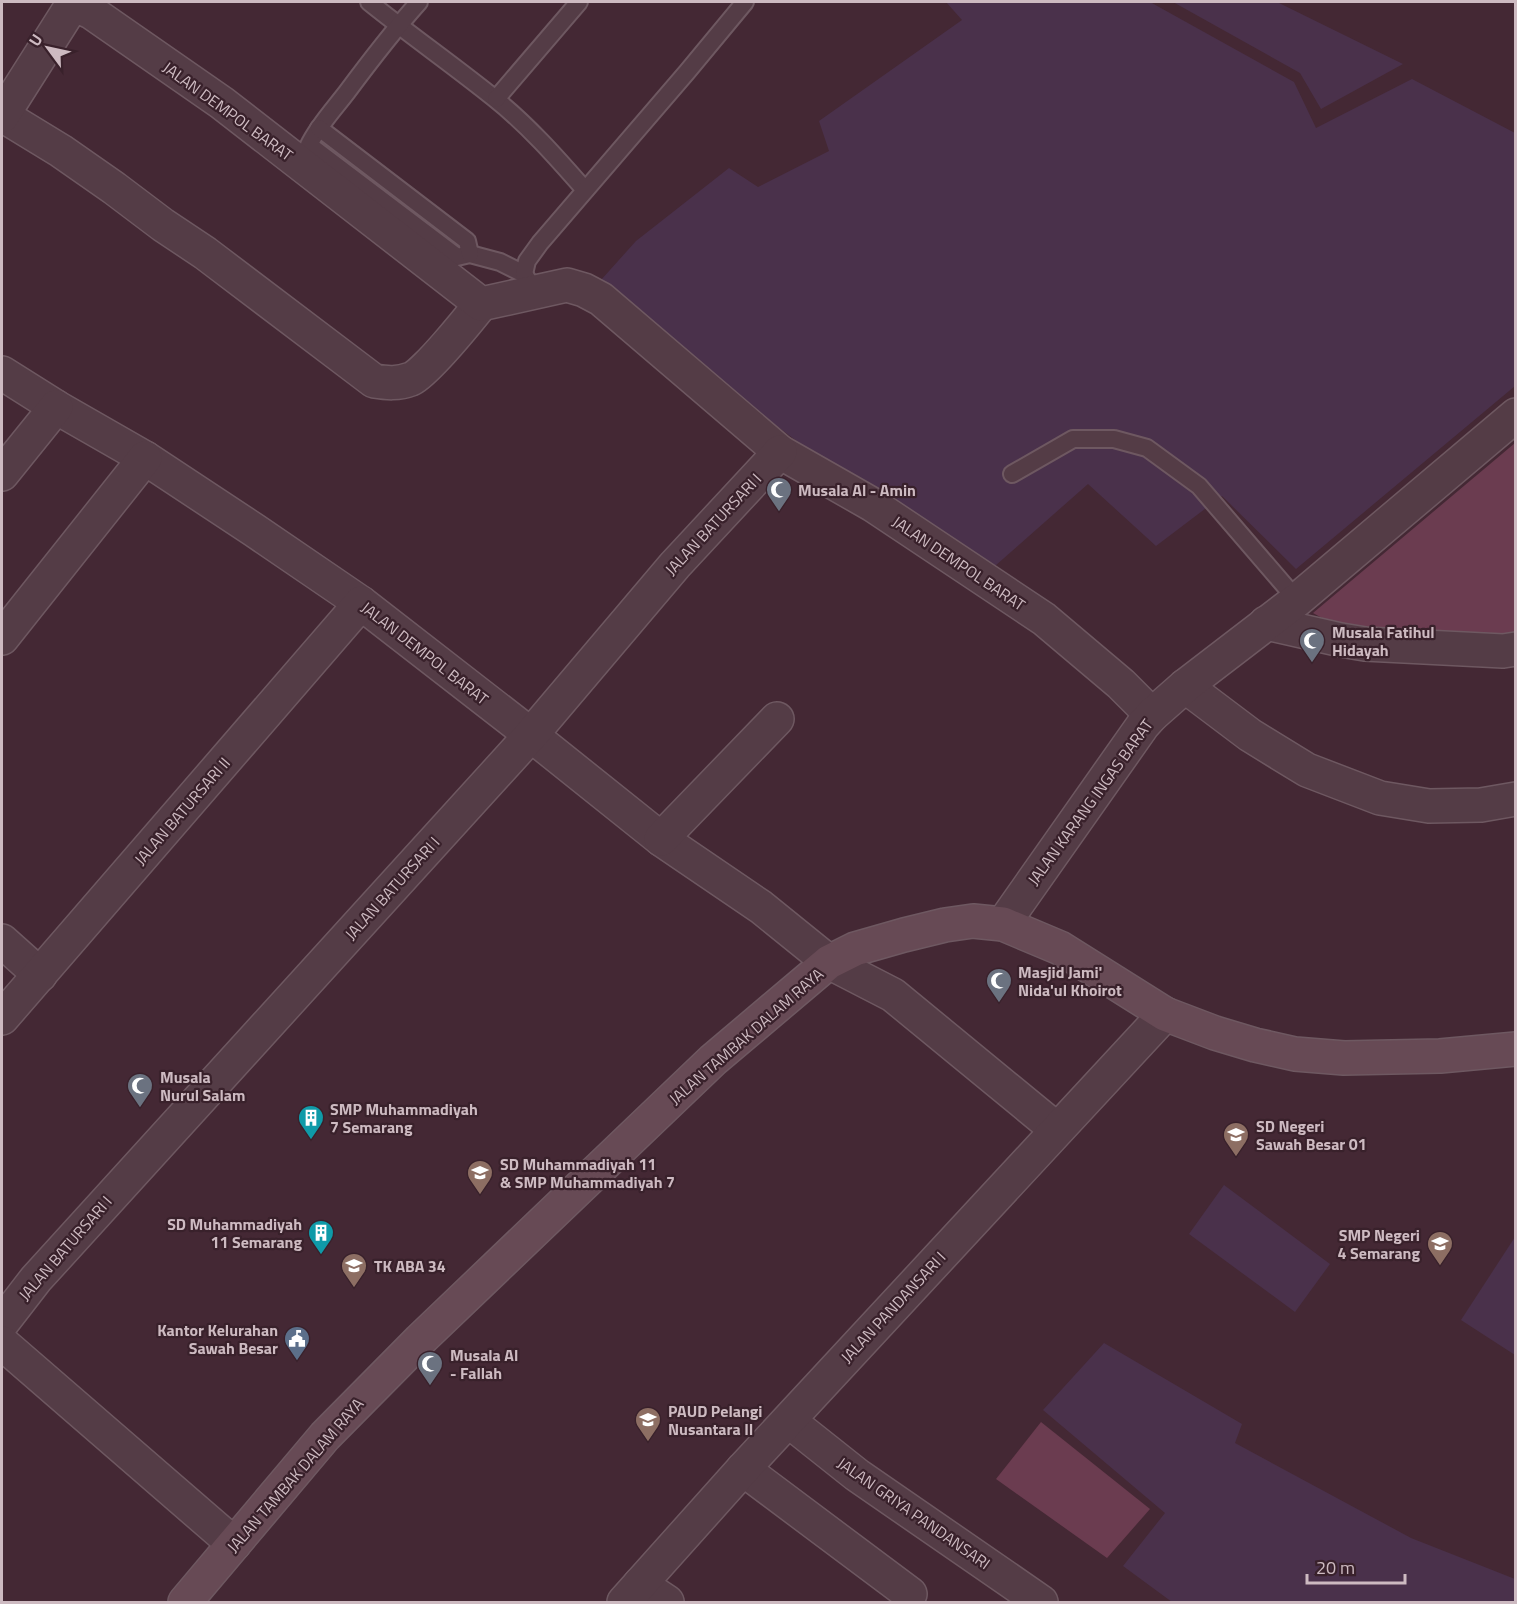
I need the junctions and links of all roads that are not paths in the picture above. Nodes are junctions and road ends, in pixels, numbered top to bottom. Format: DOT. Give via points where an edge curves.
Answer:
graph roads {
  1 [pos="369,2"];
  2 [pos="419,2"];
  3 [pos="579,2"];
  4 [pos="745,2"];
  5 [pos="398,26"];
  6 [pos="496,99"];
  7 [pos="2,116"];
  8 [pos="585,190"];
  9 [pos="530,283"];
  10 [pos="481,304"];
  11 [pos="2,372"];
  12 [pos="56,408"];
  13 [pos="1515,415"];
  14 [pos="780,452"];
  15 [pos="145,458"];
  16 [pos="2,474"];
  17 [pos="1012,474"];
  18 [pos="1297,600"];
  19 [pos="361,603"];
  20 [pos="1266,623"];
  21 [pos="2,638"];
  22 [pos="1515,649"];
  23 [pos="1185,686"];
  24 [pos="1152,715"];
  25 [pos="777,719"];
  26 [pos="531,735"];
  27 [pos="1515,799"];
  28 [pos="661,839"];
  29 [pos="1003,924"];
  30 [pos="2,941"];
  31 [pos="830,962"];
  32 [pos="40,975"];
  33 [pos="1165,1014"];
  34 [pos="2,1018"];
  35 [pos="1515,1049"];
  36 [pos="1056,1130"];
  37 [pos="2,1323"];
  38 [pos="2,1342"];
  39 [pos="789,1421"];
  40 [pos="743,1469"];
  41 [pos="234,1544"];
  42 [pos="910,1594"];
  43 [pos="644,1596"];
  44 [pos="185,1602"];
  45 [pos="1041,1602"];
  1 -- 5 [label="lane"];
  2 -- 5 [label="lane"];
  3 -- 6 [label="lane"];
  4 -- 8 [label="lane"];
  5 -- 6 [label="lane"];
  5 -- 9 [label="lane" via="319,128 467,242 470,254 500,262"];
  6 -- 8 [label="lane" via="544,143"];
  7 -- 10 [label="street, JALAN DEMPOL BARAT" via="114,188 374,381 393,384 414,379"];
  7 -- 10 [label="street, JALAN DEMPOL BARAT" via="71,7 80,7 222,103"];
  8 -- 9 [label="lane" via="527,261"];
  9 -- 10 [label="street, JALAN DEMPOL BARAT"];
  9 -- 14 [label="street, JALAN DEMPOL BARAT" via="567,285 601,299"];
  11 -- 12 [label="street, JALAN DEMPOL BARAT"];
  12 -- 15 [label="street, JALAN DEMPOL BARAT"];
  12 -- 16 [label="street"];
  13 -- 18 [label="street, JALAN KARANG INGAS BARAT"];
  14 -- 24 [label="street, JALAN DEMPOL BARAT" via="873,506 1044,619"];
  14 -- 26 [label="street, JALAN BATURSARI I" via="675,565"];
  15 -- 19 [label="street, JALAN DEMPOL BARAT"];
  15 -- 21 [label="street"];
  17 -- 18 [label="lane" via="1073,439 1114,439 1147,448 1199,486"];
  18 -- 20 [label="street, JALAN KARANG INGAS BARAT"];
  19 -- 26 [label="street, JALAN DEMPOL BARAT"];
  19 -- 32 [label="street, JALAN BATURSARI II"];
  20 -- 22 [label="street" via="1365,644"];
  20 -- 23 [label="street, JALAN KARANG INGAS BARAT"];
  23 -- 24 [label="street, JALAN KARANG INGAS BARAT"];
  23 -- 27 [label="street" via="1250,735 1307,770 1380,798 1429,806 1481,805"];
  24 -- 29 [label="street, JALAN KARANG INGAS BARAT"];
  25 -- 28 [label="street"];
  26 -- 28 [label="street, JALAN DEMPOL BARAT"];
  26 -- 37 [label="street, JALAN BATURSARI I" via="36,1279"];
  28 -- 31 [label="street, JALAN DEMPOL BARAT" via="761,907"];
  29 -- 31 [label="street, JALAN TAMBAK DALAM RAYA" via="973,921 945,925 855,950"];
  29 -- 33 [label="street, JALAN TAMBAK DALAM RAYA" via="1060,948"];
  30 -- 32 [label="street"];
  31 -- 36 [label="street, JALAN DEMPOL BARAT" via="893,995"];
  31 -- 41 [label="street, JALAN TAMBAK DALAM RAYA" via="713,1060 420,1340 325,1436"];
  32 -- 34 [label="street, JALAN BATURSARI II"];
  33 -- 35 [label="street, JALAN TAMBAK DALAM RAYA" via="1255,1046 1295,1054 1344,1058 1440,1056"];
  33 -- 36 [label="street, JALAN PANDANSARI I"];
  36 -- 39 [label="street, JALAN PANDANSARI I"];
  38 -- 41 [label="street"];
  39 -- 40 [label="street, JALAN PANDANSARI I"];
  39 -- 45 [label="street, JALAN GRIYA PANDANSARI" via="857,1475"];
  40 -- 42 [label="street"];
  40 -- 43 [label="street, JALAN PANDANSARI I"];
  41 -- 44 [label="street, JALAN TAMBAK DALAM RAYA"];
}
